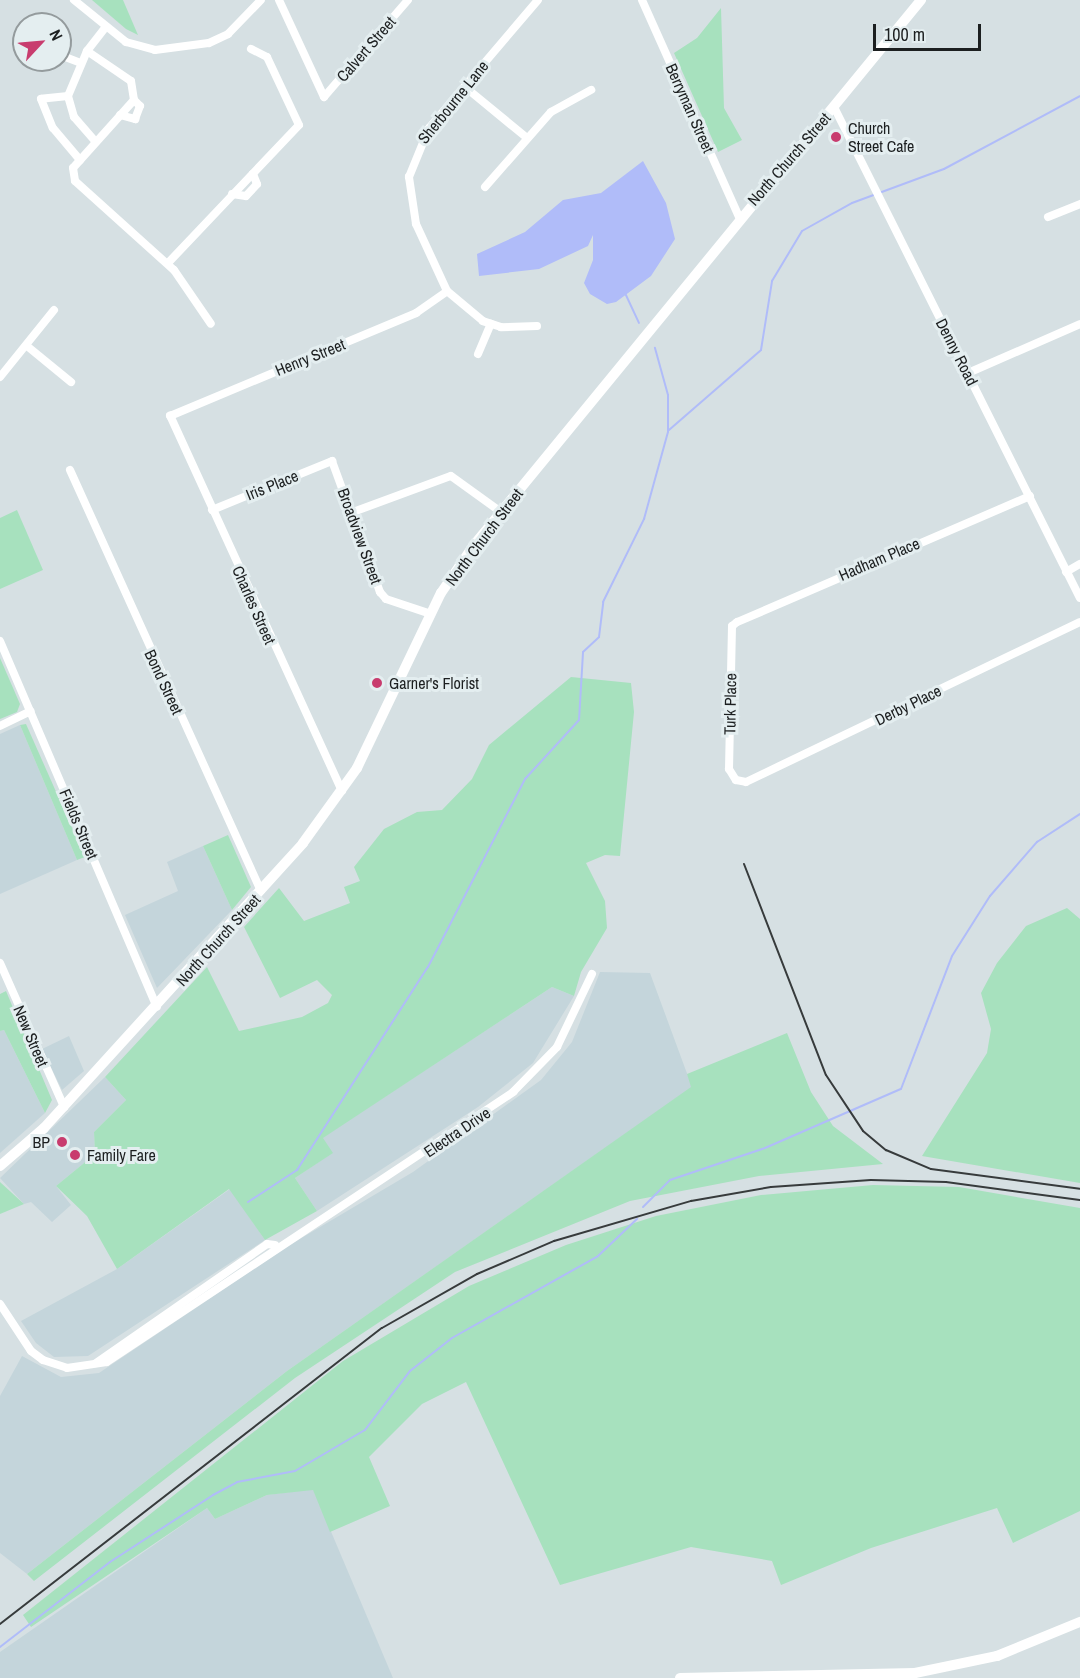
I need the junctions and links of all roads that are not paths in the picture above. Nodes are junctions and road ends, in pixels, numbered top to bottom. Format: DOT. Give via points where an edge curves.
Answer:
graph roads {
  1 [pos="74,0"];
  2 [pos="261,0"];
  3 [pos="279,0"];
  4 [pos="408,0"];
  5 [pos="538,0"];
  6 [pos="642,0"];
  7 [pos="921,0"];
  8 [pos="106,27"];
  9 [pos="251,50"];
  10 [pos="87,51"];
  11 [pos="72,60"];
  12 [pos="81,63"];
  13 [pos="465,87"];
  14 [pos="591,90"];
  15 [pos="68,96"];
  16 [pos="134,100"];
  17 [pos="834,107"];
  18 [pos="120,115"];
  19 [pos="526,138"];
  20 [pos="95,141"];
  21 [pos="80,160"];
  22 [pos="484,187"];
  23 [pos="1080,204"];
  24 [pos="739,217"];
  25 [pos="1048,217"];
  26 [pos="168,263"];
  27 [pos="447,291"];
  28 [pos="54,310"];
  29 [pos="211,324"];
  30 [pos="490,324"];
  31 [pos="1080,324"];
  32 [pos="537,326"];
  33 [pos="27,346"];
  34 [pos="478,354"];
  35 [pos="968,373"];
  36 [pos="0,377"];
  37 [pos="71,382"];
  38 [pos="170,416"];
  39 [pos="332,461"];
  40 [pos="70,470"];
  41 [pos="1030,496"];
  42 [pos="212,510"];
  43 [pos="353,512"];
  44 [pos="501,512"];
  45 [pos="1080,564"];
  46 [pos="1066,572"];
  47 [pos="1080,598"];
  48 [pos="430,615"];
  49 [pos="1080,622"];
  50 [pos="732,626"];
  51 [pos="0,641"];
  52 [pos="31,711"];
  53 [pos="0,726"];
  54 [pos="736,780"];
  55 [pos="342,791"];
  56 [pos="261,891"];
  57 [pos="0,963"];
  58 [pos="592,974"];
  59 [pos="157,1007"];
  60 [pos="64,1107"];
  61 [pos="0,1166"];
  62 [pos="0,1304"];
  63 [pos="1080,1622"];
  64 [pos="845,1675"];
  65 [pos="680,1678"];
  1 -- 8 [label="street"];
  2 -- 8 [label="street" via="228,34 190,49 155,50 126,42"];
  3 -- 4 [label="street, Calvert Street" via="324,97"];
  5 -- 13 [label="street, Sherbourne Lane"];
  6 -- 24 [label="street, Berryman Street"];
  7 -- 17 [label="main road, North Church Street"];
  8 -- 10 [label="street"];
  9 -- 26 [label="street" via="267,57 299,125"];
  10 -- 12 [label="street"];
  10 -- 16 [label="street" via="131,81"];
  11 -- 12 [label="street"];
  12 -- 15 [label="street"];
  13 -- 19 [label="street"];
  13 -- 27 [label="street, Sherbourne Lane" via="429,128 409,177 416,224"];
  14 -- 19 [label="street" via="551,112"];
  15 -- 20 [label="street" via="74,117"];
  15 -- 21 [label="street" via="41,99 52,128"];
  16 -- 18 [label="street"];
  16 -- 18 [label="street" via="140,106 135,119"];
  17 -- 24 [label="main road, North Church Street"];
  17 -- 35 [label="street, Denny Road"];
  18 -- 20 [label="street"];
  19 -- 22 [label="street"];
  20 -- 21 [label="street"];
  21 -- 26 [label="street" via="73,168 75,181"];
  23 -- 25 [label="street"];
  24 -- 44 [label="main road, North Church Street"];
  26 -- 29 [label="street"];
  27 -- 30 [label="street, Sherbourne Lane"];
  27 -- 38 [label="street, Henry Street" via="416,313"];
  28 -- 33 [label="street"];
  30 -- 32 [label="street"];
  30 -- 34 [label="street"];
  31 -- 35 [label="street"];
  33 -- 36 [label="street"];
  33 -- 37 [label="street"];
  35 -- 41 [label="street, Denny Road"];
  38 -- 42 [label="street, Charles Street"];
  39 -- 42 [label="street, Iris Place"];
  39 -- 43 [label="street, Broadview Street"];
  40 -- 56 [label="street, Bond Street"];
  41 -- 46 [label="street, Denny Road"];
  41 -- 50 [label="street, Hadham Place"];
  42 -- 55 [label="street, Charles Street"];
  43 -- 44 [label="street" via="451,476"];
  43 -- 48 [label="street, Broadview Street" via="386,599"];
  44 -- 48 [label="main road, North Church Street"];
  45 -- 46 [label="street"];
  46 -- 47 [label="street, Denny Road"];
  48 -- 55 [label="main road, North Church Street"];
  49 -- 54 [label="street, Derby Place" via="746,782"];
  50 -- 54 [label="street, Turk Place" via="729,769"];
  51 -- 52 [label="street, Fields Street"];
  52 -- 53 [label="street"];
  52 -- 59 [label="street, Fields Street"];
  55 -- 56 [label="main road, North Church Street"];
  56 -- 59 [label="main road, North Church Street"];
  57 -- 60 [label="street, New Street"];
  58 -- 62 [label="street, Electra Drive" via="563,1037 526,1081 397,1172 275,1245 125,1350 96,1363 67,1368 36,1356"];
  59 -- 60 [label="main road, North Church Street"];
  60 -- 61 [label="main road, North Church Street"];
  63 -- 64 [label="main road" via="967,1665 915,1673"];
  64 -- 65 [label="main road"];
}
